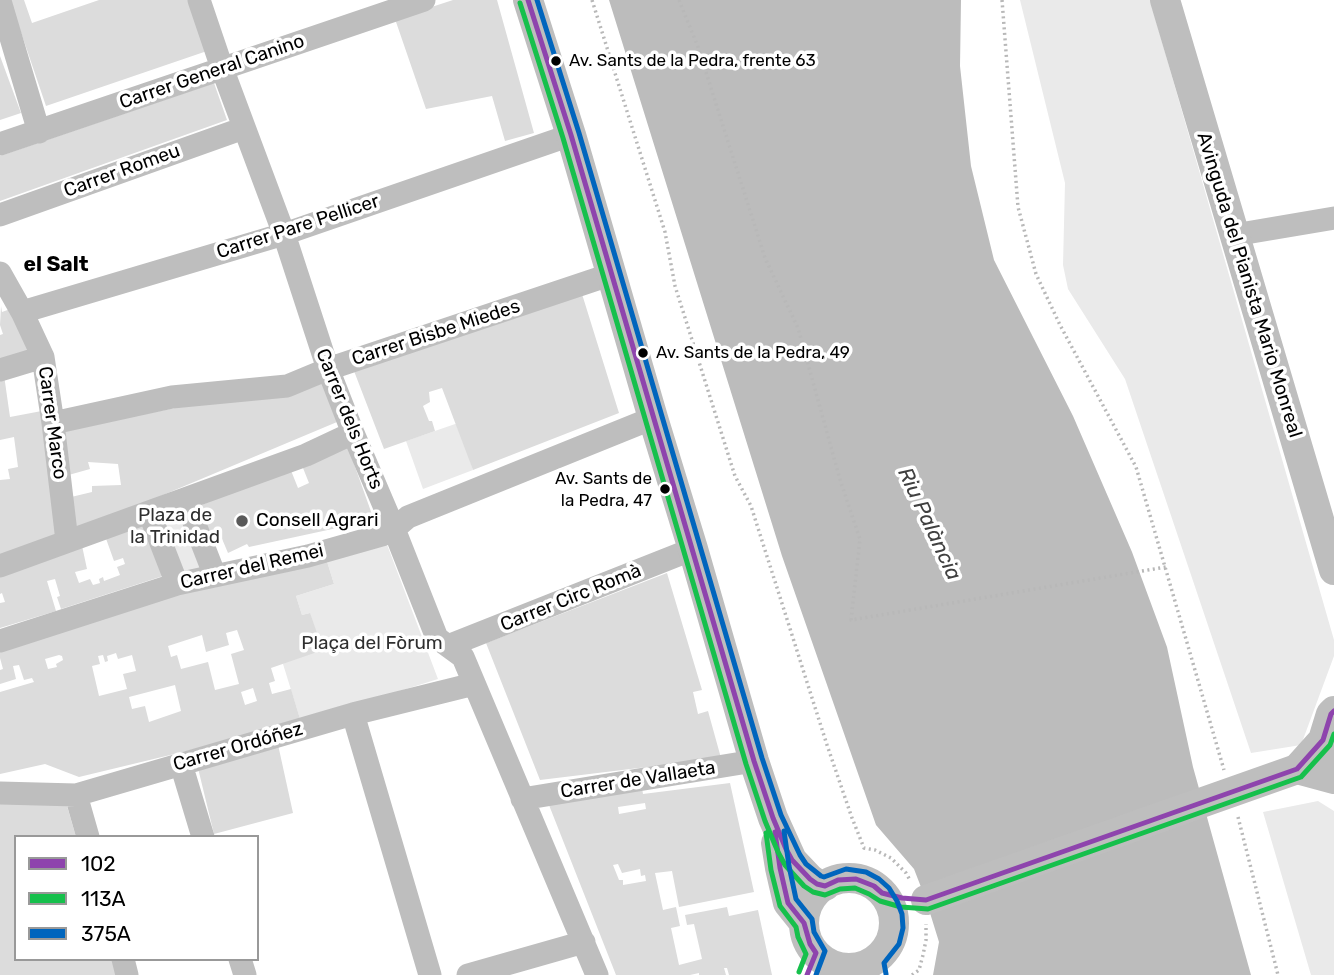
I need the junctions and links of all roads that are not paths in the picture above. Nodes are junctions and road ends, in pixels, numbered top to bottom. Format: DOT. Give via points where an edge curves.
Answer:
graph roads {
  1 [pos="200,0"];
  2 [pos="425,0"];
  3 [pos="528,0"];
  4 [pos="1165,0"];
  5 [pos="0,1"];
  6 [pos="222,68"];
  7 [pos="243,128"];
  8 [pos="39,132"];
  9 [pos="571,135"];
  10 [pos="0,144"];
  11 [pos="0,215"];
  12 [pos="1334,218"];
  13 [pos="284,234"];
  14 [pos="1234,235"];
  15 [pos="0,273"];
  16 [pos="612,274"];
  17 [pos="23,313"];
  18 [pos="43,357"];
  19 [pos="328,369"];
  20 [pos="0,370"];
  21 [pos="653,418"];
  22 [pos="53,423"];
  23 [pos="353,433"];
  24 [pos="185,499"];
  25 [pos="149,512"];
  26 [pos="394,529"];
  27 [pos="67,541"];
  28 [pos="693,550"];
  29 [pos="0,566"];
  30 [pos="1334,570"];
  31 [pos="215,576"];
  32 [pos="177,584"];
  33 [pos="0,641"];
  34 [pos="448,646"];
  35 [pos="474,684"];
  36 [pos="1334,711"];
  37 [pos="353,714"];
  38 [pos="1323,740"];
  39 [pos="754,761"];
  40 [pos="181,764"];
  41 [pos="1297,769"];
  42 [pos="1334,779"];
  43 [pos="0,793"];
  44 [pos="76,794"];
  45 [pos="522,799"];
  46 [pos="774,818"];
  47 [pos="87,835"];
  48 [pos="202,835"];
  49 [pos="825,886"];
  50 [pos="882,893"];
  51 [pos="926,900"];
  52 [pos="804,923"];
  53 [pos="894,928"];
  54 [pos="584,942"];
  55 [pos="811,964"];
  56 [pos="868,969"];
  57 [pos="430,975"];
  58 [pos="468,975"];
  59 [pos="597,975"];
  1 -- 6 [label="street, Carrer dels Horts"];
  2 -- 6 [label="street, Carrer General Canino"];
  3 -- 9 [label="street"];
  4 -- 14 [label="street, Avinguda del Pianista Mario Monreal"];
  5 -- 8 [label="street"];
  6 -- 7 [label="street, Carrer dels Horts"];
  6 -- 8 [label="street, Carrer General Canino"];
  7 -- 11 [label="street, Carrer Romeu"];
  7 -- 13 [label="street, Carrer dels Horts"];
  8 -- 10 [label="street, Carrer General Canino"];
  9 -- 13 [label="street, Carrer Pare Pellicer"];
  9 -- 16 [label="street"];
  12 -- 14 [label="street"];
  13 -- 17 [label="street, Carrer Pare Pellicer"];
  13 -- 19 [label="street, Carrer dels Horts"];
  14 -- 30 [label="street, Avinguda del Pianista Mario Monreal"];
  15 -- 17 [label="street, Carrer Marco"];
  16 -- 19 [label="street, Carrer Bisbe Miedes"];
  16 -- 21 [label="street"];
  17 -- 18 [label="street, Carrer Marco"];
  18 -- 20 [label="street"];
  18 -- 22 [label="street, Carrer Marco"];
  19 -- 22 [label="street, Carrer Bisbe Miedes" via="287,386 173,397"];
  19 -- 23 [label="street, Carrer dels Horts"];
  21 -- 26 [label="street, Carrer del Remei" via="408,517"];
  21 -- 28 [label="street"];
  22 -- 27 [label="street, Carrer Marco"];
  23 -- 24 [label="street"];
  23 -- 26 [label="street, Carrer dels Horts"];
  24 -- 25 [label="street"];
  24 -- 31 [label="street"];
  25 -- 27 [label="street"];
  25 -- 32 [label="street"];
  26 -- 31 [label="street, Carrer del Remei" via="308,556"];
  26 -- 34 [label="street, Carrer dels Horts" via="437,638"];
  27 -- 29 [label="street"];
  28 -- 34 [label="street, Carrer Circ Romà"];
  28 -- 39 [label="street"];
  31 -- 32 [label="street, Carrer del Remei"];
  32 -- 33 [label="street, Carrer del Remei"];
  34 -- 35 [label="street, Carrer dels Horts" via="463,657"];
  35 -- 37 [label="street, Carrer Ordóñez"];
  35 -- 45 [label="street, Carrer dels Horts"];
  36 -- 38 [label="street"];
  37 -- 40 [label="street, Carrer Ordóñez"];
  37 -- 57 [label="street"];
  38 -- 41 [label="street"];
  38 -- 42 [label="street" via="1325,760"];
  39 -- 45 [label="street, Carrer de Vallaeta"];
  39 -- 46 [label="street"];
  40 -- 44 [label="street, Carrer Ordóñez"];
  40 -- 48 [label="street"];
  41 -- 42 [label="street"];
  41 -- 51 [label="street, bridge"];
  43 -- 44 [label="street, Carrer Ordóñez"];
  44 -- 47 [label="street"];
  45 -- 54 [label="street, Carrer dels Horts"];
  46 -- 49 [label="street" via="792,860 810,879"];
  46 -- 52 [label="street" via="788,903"];
  49 -- 50 [label="street" via="856,879"];
  49 -- 52 [label="street" via="810,902"];
  50 -- 51 [label="street"];
  50 -- 53 [label="street"];
  51 -- 53 [label="street"];
  52 -- 55 [label="street"];
  53 -- 56 [label="street" via="891,940"];
  54 -- 58 [label="street"];
  54 -- 59 [label="street, Carrer dels Horts"];
  55 -- 56 [label="street"];
}
